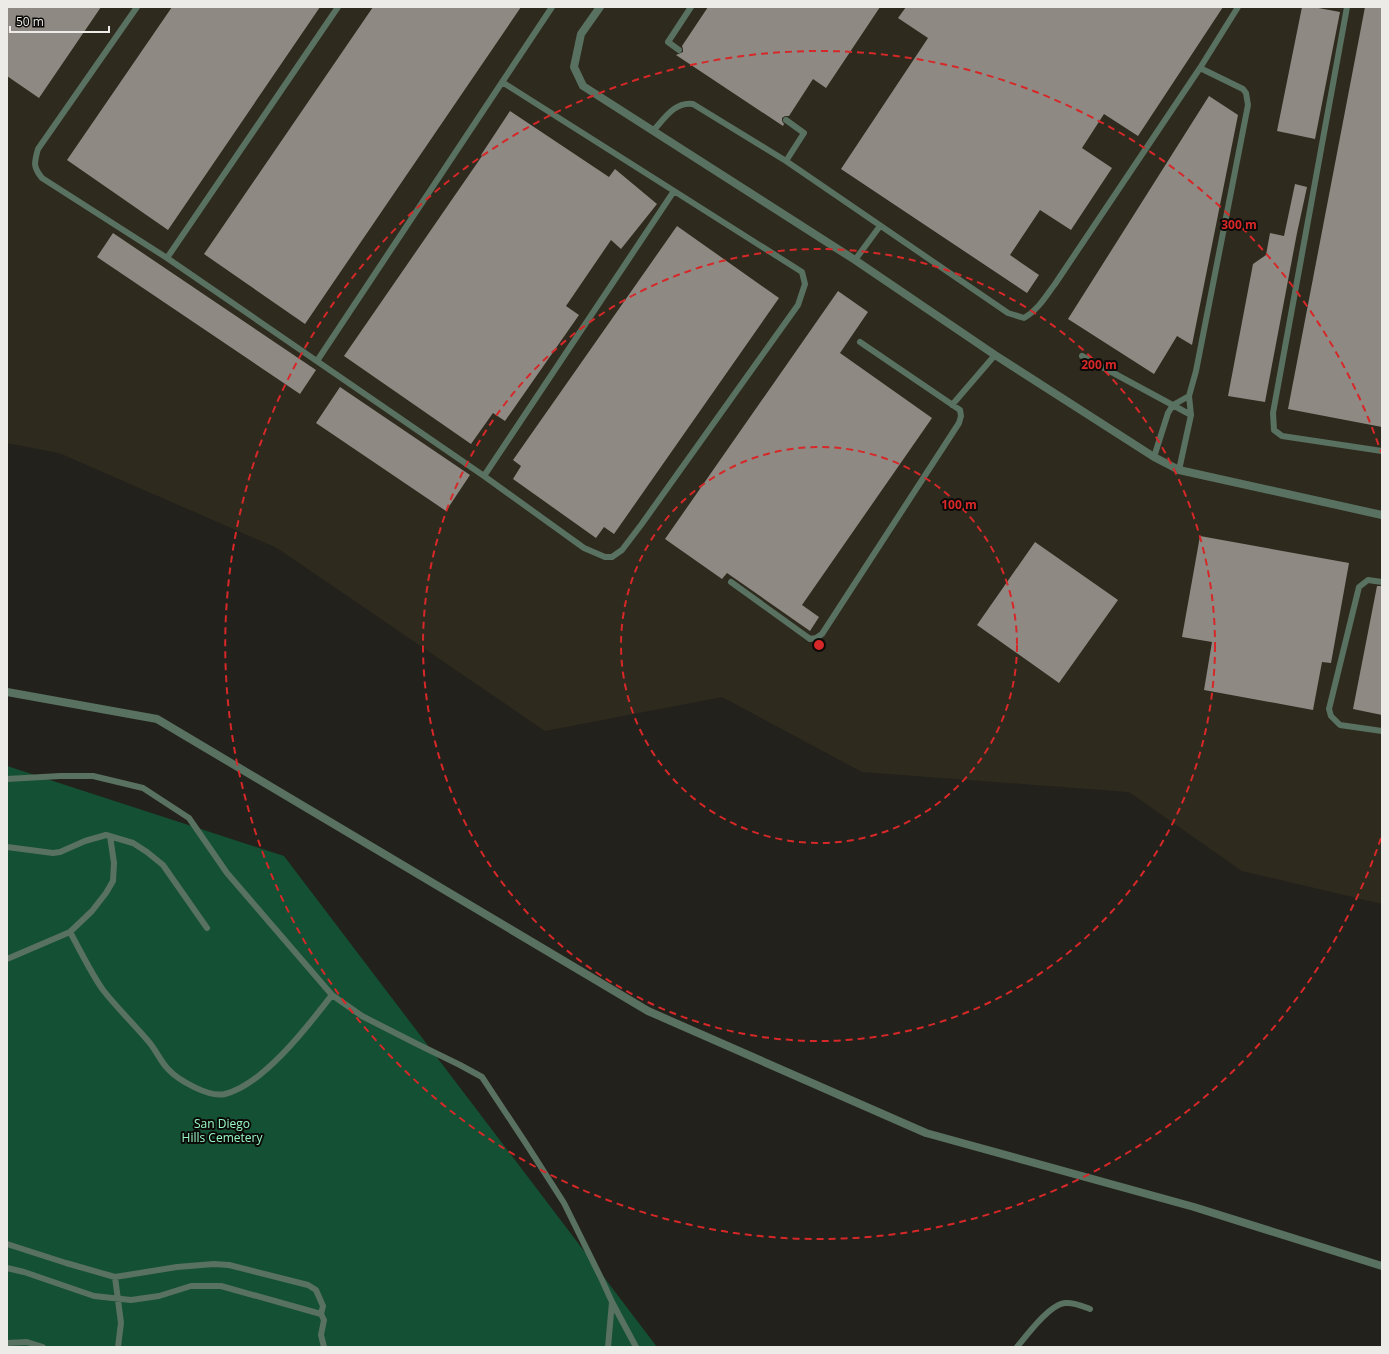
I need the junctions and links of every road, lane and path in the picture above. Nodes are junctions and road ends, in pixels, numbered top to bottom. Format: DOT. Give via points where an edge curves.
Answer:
graph roads {
  1 [pos="137,7"];
  2 [pos="338,7"];
  3 [pos="552,7"];
  4 [pos="600,7"];
  5 [pos="691,7"];
  6 [pos="1238,7"];
  7 [pos="1347,7"];
  8 [pos="679,50"];
  9 [pos="1200,68"];
  10 [pos="502,82"];
  11 [pos="786,120"];
  12 [pos="654,131"];
  13 [pos="786,161"];
  14 [pos="674,191"];
  15 [pos="880,226"];
  16 [pos="167,258"];
  17 [pos="855,260"];
  18 [pos="860,342"];
  19 [pos="995,355"];
  20 [pos="1082,356"];
  21 [pos="317,361"];
  22 [pos="1189,396"];
  23 [pos="1173,404"];
  24 [pos="952,405"];
  25 [pos="1191,415"];
  26 [pos="1382,451"];
  27 [pos="1154,457"];
  28 [pos="1179,470"];
  29 [pos="484,476"];
  30 [pos="1382,515"];
  31 [pos="731,582"];
  32 [pos="1382,582"];
  33 [pos="7,692"];
  34 [pos="1382,731"];
  35 [pos="7,779"];
  36 [pos="110,836"];
  37 [pos="7,847"];
  38 [pos="207,928"];
  39 [pos="70,932"];
  40 [pos="7,959"];
  41 [pos="332,995"];
  42 [pos="7,1244"];
  43 [pos="1382,1266"];
  44 [pos="7,1268"];
  45 [pos="115,1277"];
  46 [pos="117,1298"];
  47 [pos="612,1302"];
  48 [pos="1090,1309"];
  49 [pos="321,1314"];
  50 [pos="7,1342"];
  51 [pos="42,1347"];
  52 [pos="118,1347"];
  53 [pos="324,1347"];
  54 [pos="608,1347"];
  55 [pos="636,1347"];
  56 [pos="1017,1347"];
  1 -- 16 [label="lane" via="38,149 34,161 36,170 42,178"];
  2 -- 16 [label="lane"];
  3 -- 10 [label="lane"];
  4 -- 12 [label="street" via="581,34 574,67 583,86"];
  5 -- 8 [label="lane" via="668,42"];
  6 -- 9 [label="lane"];
  7 -- 26 [label="lane" via="1273,413 1274,430 1282,436"];
  9 -- 15 [label="lane" via="1055,284 1039,305 1024,318 1008,313"];
  9 -- 22 [label="lane" via="1243,89 1248,104"];
  10 -- 14 [label="lane"];
  10 -- 21 [label="lane"];
  11 -- 13 [label="lane" via="804,133"];
  12 -- 13 [label="lane" via="676,107 686,103 693,104"];
  12 -- 17 [label="street"];
  13 -- 15 [label="lane"];
  14 -- 29 [label="lane"];
  14 -- 29 [label="lane" via="802,272 805,284 798,305 641,525 622,550 612,557 605,557 584,548"];
  15 -- 17 [label="lane"];
  16 -- 21 [label="lane"];
  17 -- 19 [label="street"];
  18 -- 24 [label="lane"];
  19 -- 24 [label="lane"];
  19 -- 27 [label="street"];
  20 -- 23 [label="lane"];
  21 -- 29 [label="lane"];
  22 -- 23 [label="lane"];
  22 -- 25 [label="lane"];
  23 -- 25 [label="lane"];
  23 -- 27 [label="lane"];
  24 -- 31 [label="lane" via="961,411 959,423 822,634 810,639"];
  25 -- 28 [label="lane"];
  27 -- 28 [label="street"];
  28 -- 30 [label="street"];
  32 -- 34 [label="lane" via="1368,580 1359,587 1329,709 1331,716 1340,725"];
  33 -- 43 [label="street" via="157,719 648,1011 926,1133 1194,1207"];
  35 -- 41 [label="lane" via="93,776 143,788 189,818 227,873"];
  36 -- 37 [label="lane" via="92,839 53,853"];
  36 -- 38 [label="lane" via="133,843 163,865"];
  36 -- 39 [label="lane" via="114,863 113,881 92,911"];
  39 -- 40 [label="lane"];
  39 -- 41 [label="lane" via="103,989 149,1043 168,1070 186,1083 207,1092 223,1095 240,1089 266,1071 306,1028"];
  41 -- 47 [label="lane" via="362,1016 482,1077 564,1203"];
  42 -- 45 [label="lane"];
  44 -- 46 [label="lane" via="94,1296"];
  45 -- 46 [label="lane"];
  45 -- 49 [label="lane" via="177,1267 229,1265 308,1285 316,1290 322,1306"];
  46 -- 49 [label="lane" via="131,1300 159,1296 191,1286 221,1286"];
  46 -- 52 [label="lane" via="121,1323"];
  47 -- 54 [label="lane"];
  47 -- 55 [label="lane"];
  48 -- 56 [label="lane" via="1064,1303 1053,1308"];
  49 -- 53 [label="lane" via="324,1320 321,1335"];
  50 -- 51 [label="lane" via="27,1342"];
}
